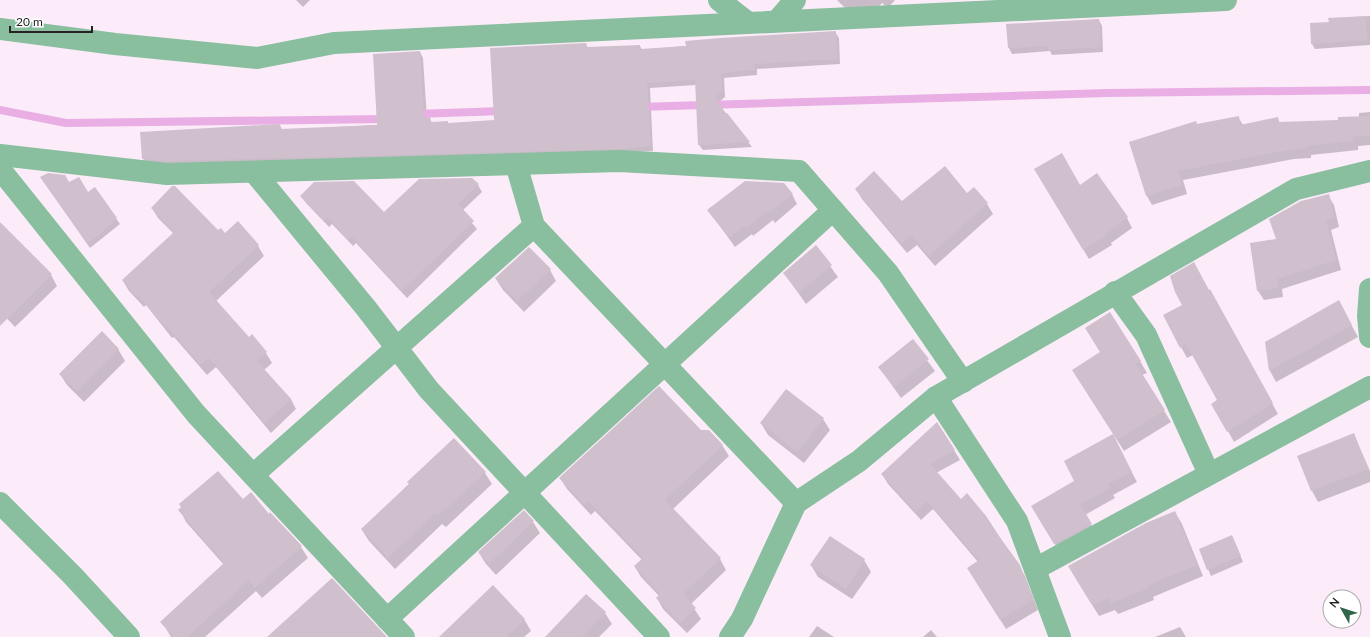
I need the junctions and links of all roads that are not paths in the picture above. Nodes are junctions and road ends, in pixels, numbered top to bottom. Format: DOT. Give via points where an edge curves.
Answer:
graph roads {
  1 [pos="719,0"];
  2 [pos="795,0"];
  3 [pos="1226,0"];
  4 [pos="1018,5"];
  5 [pos="777,21"];
  6 [pos="747,22"];
  7 [pos="0,29"];
  8 [pos="0,155"];
  9 [pos="516,164"];
  10 [pos="0,168"];
  11 [pos="1370,171"];
  12 [pos="254,172"];
  13 [pos="834,210"];
  14 [pos="534,226"];
  15 [pos="1370,289"];
  16 [pos="1115,292"];
  17 [pos="1370,337"];
  18 [pos="397,347"];
  19 [pos="665,365"];
  20 [pos="963,382"];
  21 [pos="1370,387"];
  22 [pos="936,397"];
  23 [pos="253,474"];
  24 [pos="1209,474"];
  25 [pos="525,493"];
  26 [pos="0,503"];
  27 [pos="796,503"];
  28 [pos="1035,569"];
  29 [pos="387,619"];
  30 [pos="129,637"];
  31 [pos="404,637"];
  32 [pos="659,637"];
  33 [pos="730,637"];
  34 [pos="1060,637"];
  1 -- 6 [label="street"];
  2 -- 5 [label="street"];
  3 -- 4 [label="street"];
  4 -- 5 [label="street"];
  5 -- 6 [label="street"];
  6 -- 7 [label="street" via="334,43 257,58 115,44"];
  8 -- 12 [label="street" via="167,174"];
  9 -- 12 [label="street"];
  9 -- 13 [label="street" via="619,160 799,171"];
  9 -- 14 [label="street"];
  10 -- 23 [label="street" via="196,414"];
  11 -- 16 [label="street" via="1296,189"];
  12 -- 18 [label="street"];
  13 -- 19 [label="street"];
  13 -- 20 [label="street" via="888,273"];
  14 -- 18 [label="street"];
  14 -- 19 [label="street"];
  15 -- 17 [label="street"];
  16 -- 20 [label="street"];
  16 -- 24 [label="street" via="1146,335"];
  18 -- 23 [label="street"];
  18 -- 25 [label="street" via="429,390"];
  19 -- 25 [label="street"];
  19 -- 27 [label="street"];
  20 -- 22 [label="street"];
  21 -- 24 [label="street"];
  22 -- 27 [label="street" via="860,461"];
  22 -- 28 [label="street" via="1017,521"];
  23 -- 29 [label="street"];
  24 -- 28 [label="street"];
  25 -- 29 [label="street"];
  25 -- 32 [label="street"];
  26 -- 30 [label="street"];
  27 -- 33 [label="street" via="742,619"];
  28 -- 34 [label="street"];
  29 -- 31 [label="street"];
}
